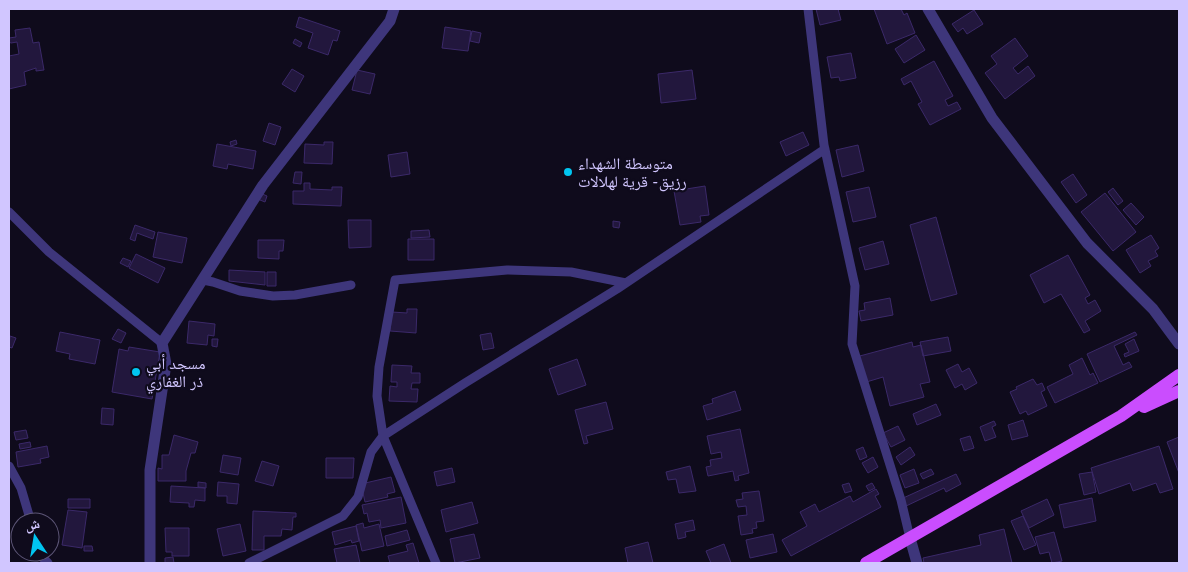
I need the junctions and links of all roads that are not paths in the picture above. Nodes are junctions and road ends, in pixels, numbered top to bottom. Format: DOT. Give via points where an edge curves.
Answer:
graph roads {
  1 [pos="394,9"];
  2 [pos="808,9"];
  3 [pos="928,9"];
  4 [pos="825,149"];
  5 [pos="9,212"];
  6 [pos="203,280"];
  7 [pos="626,283"];
  8 [pos="351,285"];
  9 [pos="1153,309"];
  10 [pos="1179,329"];
  11 [pos="162,343"];
  12 [pos="1179,344"];
  13 [pos="1179,372"];
  14 [pos="1179,391"];
  15 [pos="1121,416"];
  16 [pos="383,436"];
  17 [pos="9,466"];
  18 [pos="28,512"];
  19 [pos="910,538"];
  20 [pos="150,563"];
  21 [pos="249,563"];
  22 [pos="436,563"];
  23 [pos="866,563"];
  24 [pos="917,563"];
  1 -- 6 [label="street" via="390,21 263,185"];
  2 -- 4 [label="street"];
  3 -- 9 [label="street" via="992,118 1087,243"];
  4 -- 7 [label="street"];
  4 -- 19 [label="street" via="855,286 852,344"];
  5 -- 11 [label="street" via="49,252"];
  6 -- 8 [label="street" via="273,296"];
  6 -- 11 [label="street"];
  7 -- 16 [label="street"];
  7 -- 16 [label="street" via="571,272 506,270 395,280 376,396"];
  9 -- 10 [label="street"];
  9 -- 12 [label="street"];
  11 -- 20 [label="street" via="166,364 150,470"];
  13 -- 15 [label="main road"];
  14 -- 15 [label="main road"];
  15 -- 19 [label="main road"];
  16 -- 21 [label="street" via="371,452 358,497 343,516"];
  16 -- 22 [label="street"];
  17 -- 18 [label="street" via="21,488"];
  19 -- 23 [label="main road"];
  19 -- 24 [label="street"];
}
